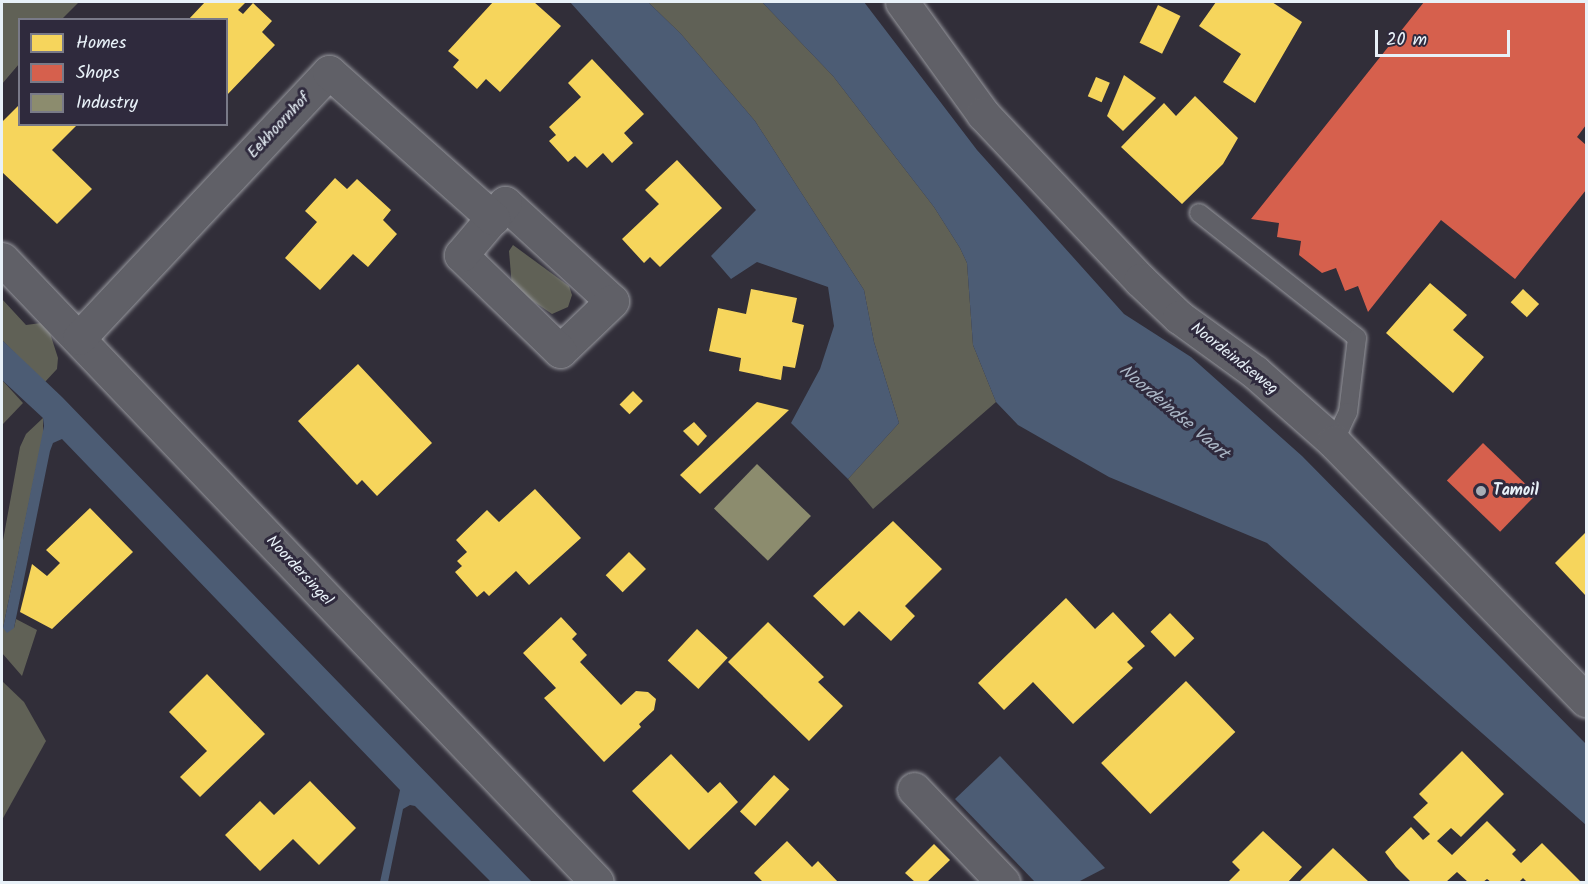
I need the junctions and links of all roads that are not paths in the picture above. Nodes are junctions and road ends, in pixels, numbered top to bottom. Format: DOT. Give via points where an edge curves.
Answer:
graph roads {
  1 [pos="902,2"];
  2 [pos="1199,213"];
  3 [pos="493,218"];
  4 [pos="2,259"];
  5 [pos="79,338"];
  6 [pos="1334,442"];
  7 [pos="1587,700"];
  8 [pos="915,789"];
  9 [pos="597,882"];
  10 [pos="1003,882"];
  1 -- 6 [label="street, Noordeindseweg" via="983,114 1140,280 1179,317 1255,372"];
  2 -- 6 [label="lane" via="1357,338 1348,412"];
  3 -- 3 [label="street" via="505,203 612,301 560,351 461,255"];
  3 -- 5 [label="street, Eekhoornhof" via="329,72"];
  4 -- 5 [label="street, Noordersingel"];
  5 -- 9 [label="street, Noordersingel" via="381,661"];
  6 -- 7 [label="street, Noordeindseweg"];
  8 -- 10 [label="street"];
}
